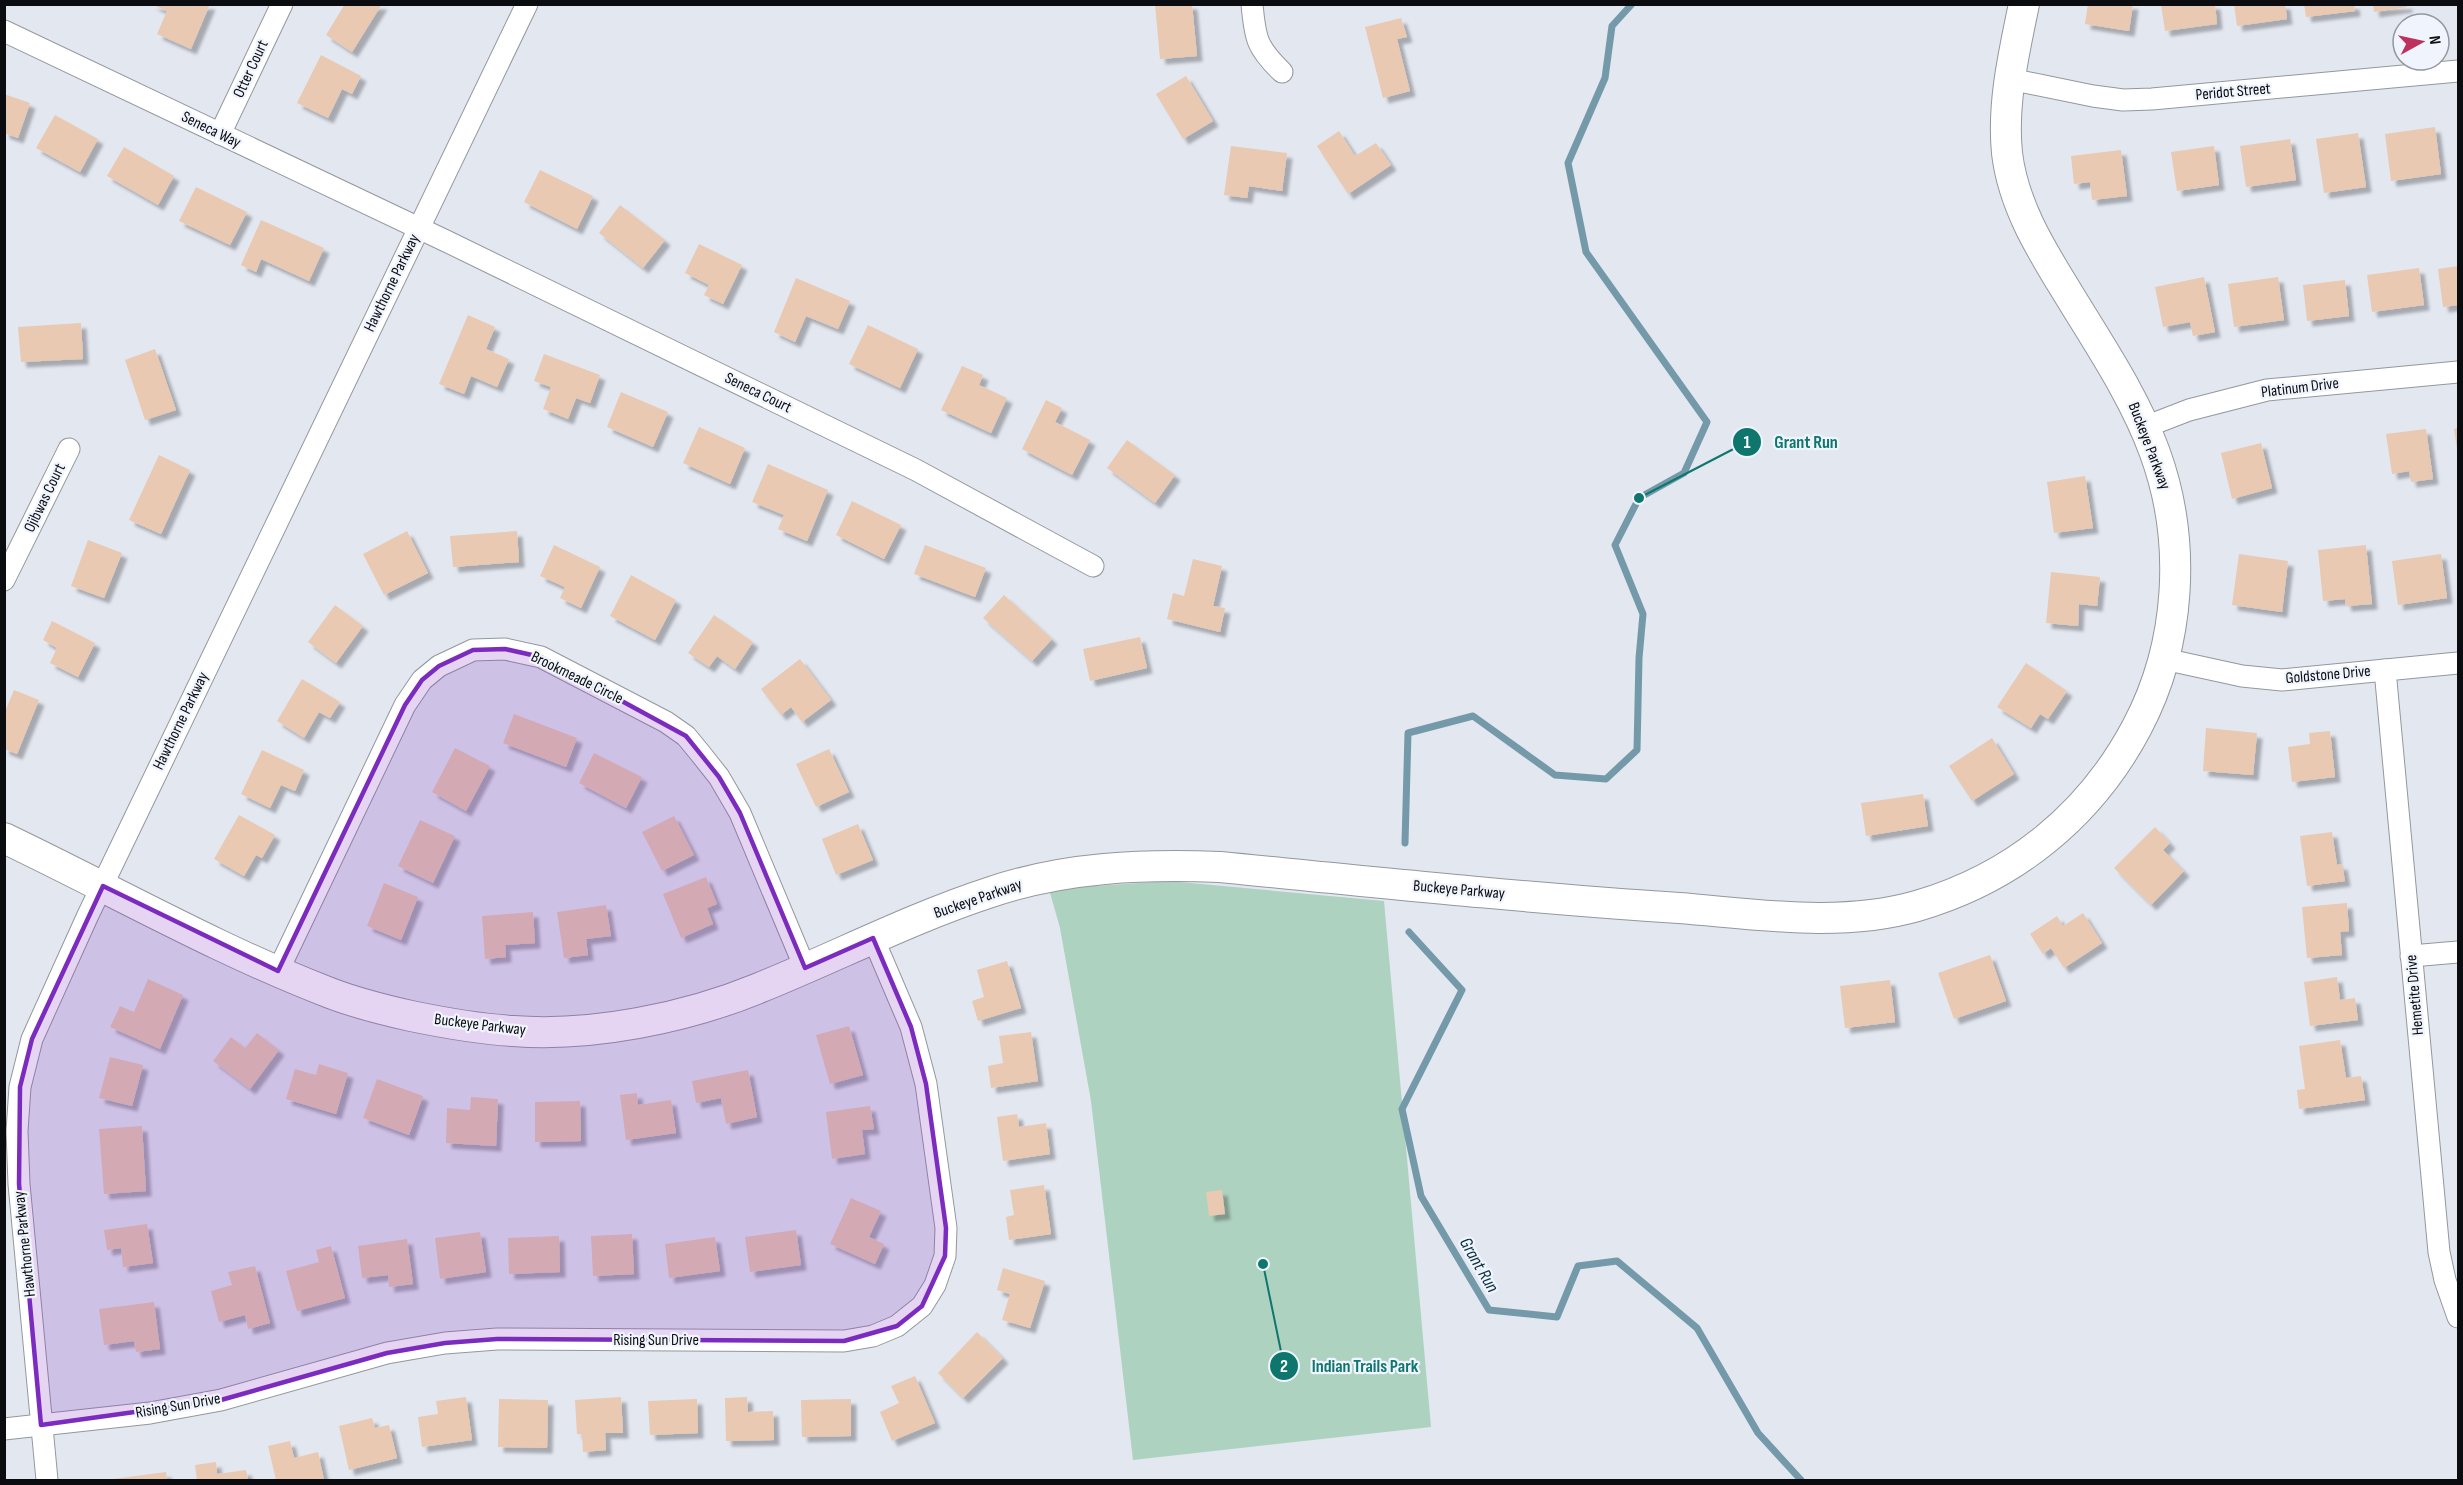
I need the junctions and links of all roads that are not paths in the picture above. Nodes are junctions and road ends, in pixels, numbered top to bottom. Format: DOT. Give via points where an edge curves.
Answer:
graph roads {
  1 [pos="282,4"];
  2 [pos="527,4"];
  3 [pos="1252,4"];
  4 [pos="2024,4"];
  5 [pos="4,31"];
  6 [pos="2458,71"];
  7 [pos="1282,72"];
  8 [pos="2010,80"];
  9 [pos="220,134"];
  10 [pos="418,229"];
  11 [pos="2458,372"];
  12 [pos="2145,427"];
  13 [pos="69,448"];
  14 [pos="1093,566"];
  15 [pos="4,580"];
  16 [pos="2164,659"];
  17 [pos="2458,663"];
  18 [pos="2385,670"];
  19 [pos="4,838"];
  20 [pos="103,886"];
  21 [pos="873,938"];
  22 [pos="2458,952"];
  23 [pos="2411,956"];
  24 [pos="805,968"];
  25 [pos="278,971"];
  26 [pos="2458,1316"];
  27 [pos="41,1425"];
  28 [pos="4,1428"];
  29 [pos="47,1480"];
  1 -- 9 [label="street, Otter Court"];
  2 -- 10 [label="street, Hawthorne Parkway"];
  3 -- 7 [label="street" via="1254,28 1263,54"];
  4 -- 8 [label="street, Buckeye Parkway"];
  5 -- 9 [label="street, Seneca Way"];
  6 -- 8 [label="street, Peridot Street" via="2123,100"];
  8 -- 12 [label="street, Buckeye Parkway" via="2007,156 2030,231 2128,392"];
  9 -- 10 [label="street, Seneca Way"];
  10 -- 14 [label="street, Seneca Court" via="916,470"];
  10 -- 20 [label="street, Hawthorne Parkway"];
  11 -- 12 [label="street, Platinum Drive" via="2267,390 2189,410"];
  12 -- 16 [label="street, Buckeye Parkway" via="2169,498 2175,548 2175,587"];
  13 -- 15 [label="street, Ojibwas Court"];
  16 -- 18 [label="street, Goldstone Drive" via="2242,676 2282,680"];
  16 -- 21 [label="street, Buckeye Parkway" via="2127,746 2070,820 2039,846 1979,883 1914,907 1837,918 1796,916 1220,867 1130,867 1052,877 993,891"];
  17 -- 18 [label="street, Goldstone Drive"];
  18 -- 23 [label="street, Hemetite Drive"];
  19 -- 20 [label="street, Buckeye Parkway"];
  20 -- 25 [label="street, Buckeye Parkway"];
  20 -- 27 [label="street, Hawthorne Parkway" via="32,1039 20,1087 16,1131 19,1184"];
  21 -- 24 [label="street, Buckeye Parkway"];
  21 -- 27 [label="street, Rising Sun Drive" via="911,1028 926,1084 946,1228 945,1256 935,1285 922,1306 897,1326 873,1336 844,1341 497,1339 445,1343 387,1353 221,1400 150,1413"];
  22 -- 23 [label="street"];
  23 -- 26 [label="street, Hemetite Drive" via="2439,1252"];
  24 -- 25 [label="street, Buckeye Parkway" via="702,1008 640,1022 579,1030 516,1032 387,1011"];
  24 -- 25 [label="street, Brookmeade Circle" via="740,813 719,777 686,736 541,657 488,649 473,651 439,666 422,680 405,705"];
  27 -- 28 [label="street, Rising Sun Drive"];
  27 -- 29 [label="street, Hawthorne Parkway"];
}
